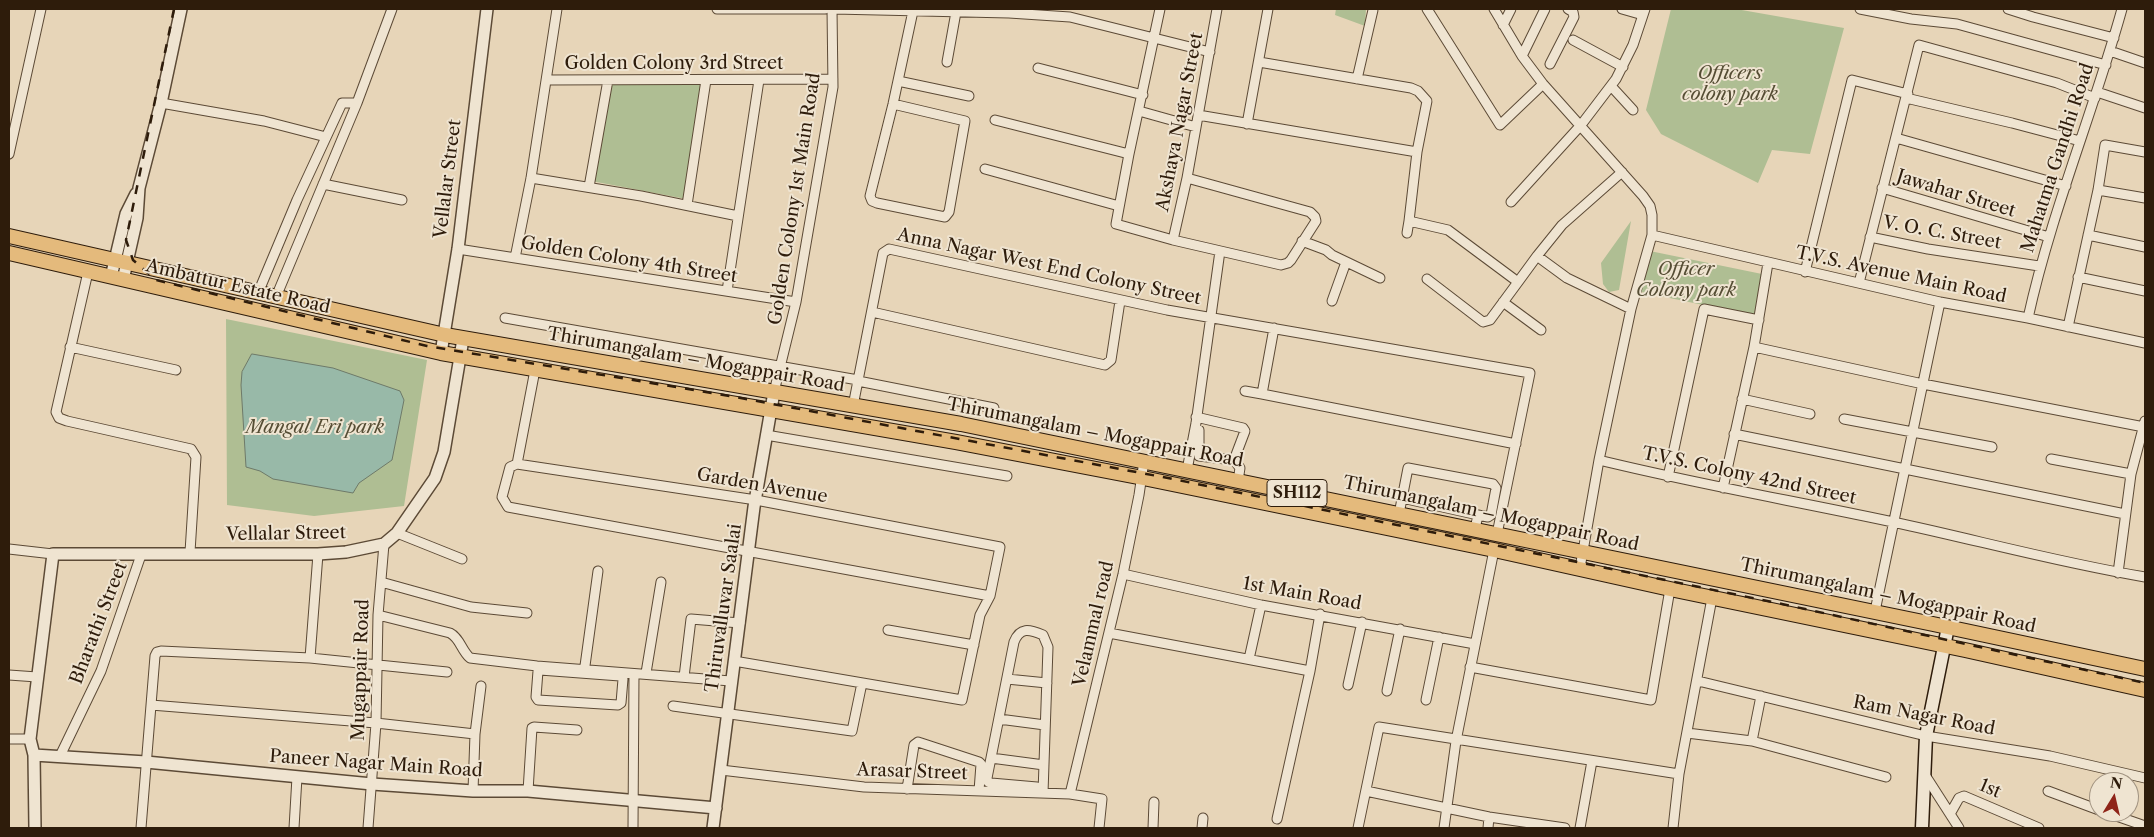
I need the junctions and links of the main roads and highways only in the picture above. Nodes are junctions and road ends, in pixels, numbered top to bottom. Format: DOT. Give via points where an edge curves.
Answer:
graph roads {
  1 [pos="9,236"];
  2 [pos="9,254"];
  3 [pos="444,335"];
  4 [pos="459,356"];
  5 [pos="1948,627"];
  6 [pos="1944,645"];
  7 [pos="2145,669"];
  8 [pos="2145,690"];
  9 [pos="1922,828"];
  1 -- 3 [label="main road, Ambattur Estate Road"];
  2 -- 4 [label="main road, Ambattur Estate Road"];
  3 -- 5 [label="main road, Thirumangalam – Mogappair Road / SH112" via="961,424"];
  4 -- 6 [label="main road, Thirumangalam – Mogappair Road / SH112" via="956,442 1142,478"];
  5 -- 6 [label="main road"];
  5 -- 7 [label="main road, Thirumangalam – Mogappair Road / SH112"];
  6 -- 8 [label="main road, Thirumangalam – Mogappair Road / SH112"];
  6 -- 9 [label="main road" via="1926,736"];
}
